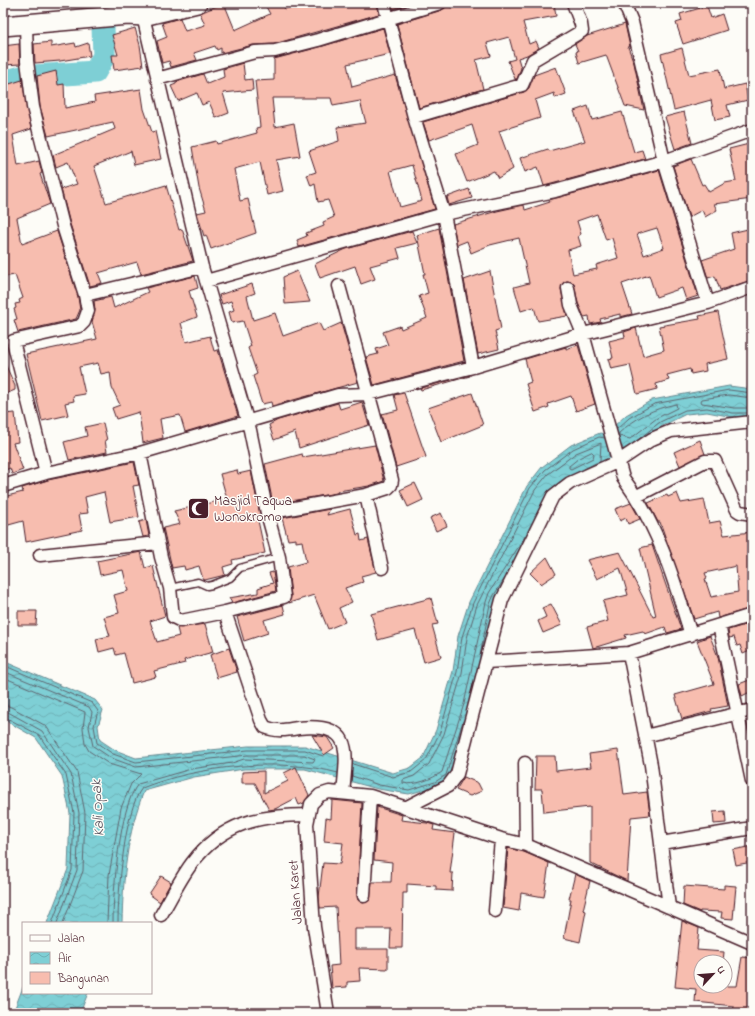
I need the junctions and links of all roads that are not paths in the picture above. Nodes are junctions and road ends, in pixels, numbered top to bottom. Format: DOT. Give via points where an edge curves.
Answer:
graph roads {
  1 [pos="197,3"];
  2 [pos="384,3"];
  3 [pos="440,3"];
  4 [pos="573,3"];
  5 [pos="624,3"];
  6 [pos="143,16"];
  7 [pos="389,20"];
  8 [pos="26,24"];
  9 [pos="3,26"];
  10 [pos="157,79"];
  11 [pos="414,117"];
  12 [pos="752,130"];
  13 [pos="664,161"];
  14 [pos="444,214"];
  15 [pos="202,267"];
  16 [pos="206,281"];
  17 [pos="339,286"];
  18 [pos="568,288"];
  19 [pos="752,288"];
  20 [pos="85,295"];
  21 [pos="708,303"];
  22 [pos="583,334"];
  23 [pos="8,342"];
  24 [pos="473,367"];
  25 [pos="368,394"];
  26 [pos="248,421"];
  27 [pos="752,422"];
  28 [pos="140,453"];
  29 [pos="617,457"];
  30 [pos="46,473"];
  31 [pos="3,486"];
  32 [pos="366,495"];
  33 [pos="637,496"];
  34 [pos="267,513"];
  35 [pos="752,514"];
  36 [pos="158,543"];
  37 [pos="40,555"];
  38 [pos="279,557"];
  39 [pos="382,568"];
  40 [pos="170,588"];
  41 [pos="225,612"];
  42 [pos="752,615"];
  43 [pos="720,625"];
  44 [pos="691,635"];
  45 [pos="629,653"];
  46 [pos="486,662"];
  47 [pos="752,710"];
  48 [pos="739,712"];
  49 [pos="645,736"];
  50 [pos="525,763"];
  51 [pos="752,775"];
  52 [pos="343,793"];
  53 [pos="370,796"];
  54 [pos="405,808"];
  55 [pos="308,815"];
  56 [pos="752,828"];
  57 [pos="501,839"];
  58 [pos="661,843"];
  59 [pos="526,845"];
  60 [pos="364,896"];
  61 [pos="669,907"];
  62 [pos="495,911"];
  63 [pos="161,915"];
  64 [pos="752,943"];
  65 [pos="328,1013"];
  1 -- 6 [label="main road"];
  2 -- 7 [label="street"];
  3 -- 7 [label="street"];
  4 -- 11 [label="street" via="582,24 582,31 533,60 522,85"];
  5 -- 13 [label="street" via="632,22"];
  6 -- 8 [label="main road" via="128,15"];
  6 -- 10 [label="street"];
  7 -- 10 [label="street" via="280,50 255,52"];
  7 -- 11 [label="street"];
  8 -- 9 [label="main road"];
  8 -- 20 [label="street" via="32,107 63,226"];
  10 -- 15 [label="street"];
  11 -- 14 [label="street"];
  12 -- 13 [label="street"];
  13 -- 14 [label="street" via="555,191"];
  13 -- 21 [label="street"];
  14 -- 16 [label="street"];
  14 -- 24 [label="street"];
  15 -- 16 [label="street"];
  15 -- 20 [label="street"];
  16 -- 26 [label="street"];
  17 -- 25 [label="street"];
  18 -- 22 [label="street" via="571,305"];
  19 -- 21 [label="street"];
  20 -- 23 [label="street" via="88,311 80,326"];
  21 -- 22 [label="street"];
  22 -- 24 [label="street"];
  22 -- 29 [label="street"];
  23 -- 30 [label="street"];
  24 -- 25 [label="street"];
  25 -- 26 [label="street" via="338,395"];
  25 -- 32 [label="street" via="392,480 388,488"];
  26 -- 28 [label="street"];
  26 -- 34 [label="street"];
  27 -- 29 [label="street" via="671,431"];
  28 -- 30 [label="street"];
  28 -- 36 [label="street"];
  29 -- 33 [label="street" via="624,478"];
  29 -- 46 [label="street" via="570,483 553,496 502,600"];
  30 -- 31 [label="street"];
  32 -- 34 [label="street"];
  32 -- 39 [label="street"];
  33 -- 35 [label="street" via="710,460 715,461 737,510"];
  33 -- 44 [label="street" via="669,562"];
  34 -- 38 [label="street"];
  36 -- 37 [label="street"];
  36 -- 40 [label="street"];
  38 -- 40 [label="lane" via="240,568 230,578 212,585 207,586 198,582"];
  38 -- 41 [label="street" via="284,597"];
  40 -- 41 [label="street" via="173,617 176,620"];
  41 -- 52 [label="street" via="265,727 281,730 326,728 340,736 346,745"];
  42 -- 43 [label="street"];
  43 -- 44 [label="street"];
  43 -- 48 [label="street"];
  44 -- 45 [label="street"];
  45 -- 46 [label="street"];
  45 -- 49 [label="street"];
  46 -- 54 [label="street" via="457,774 448,786"];
  47 -- 48 [label="street"];
  48 -- 49 [label="street"];
  48 -- 51 [label="street"];
  49 -- 58 [label="street"];
  50 -- 59 [label="street"];
  52 -- 53 [label="street, Jalan Karet"];
  52 -- 55 [label="street, Jalan Karet" via="328,792 320,795 311,804"];
  53 -- 54 [label="street, Jalan Karet"];
  53 -- 60 [label="street"];
  54 -- 57 [label="street, Jalan Karet"];
  55 -- 63 [label="street" via="278,815 252,820 225,832 208,844 192,863"];
  55 -- 65 [label="street, Jalan Karet" via="314,927"];
  56 -- 58 [label="street"];
  57 -- 59 [label="street, Jalan Karet"];
  57 -- 62 [label="street"];
  58 -- 61 [label="street"];
  59 -- 61 [label="street, Jalan Karet"];
  61 -- 64 [label="street, Jalan Karet"];
}
